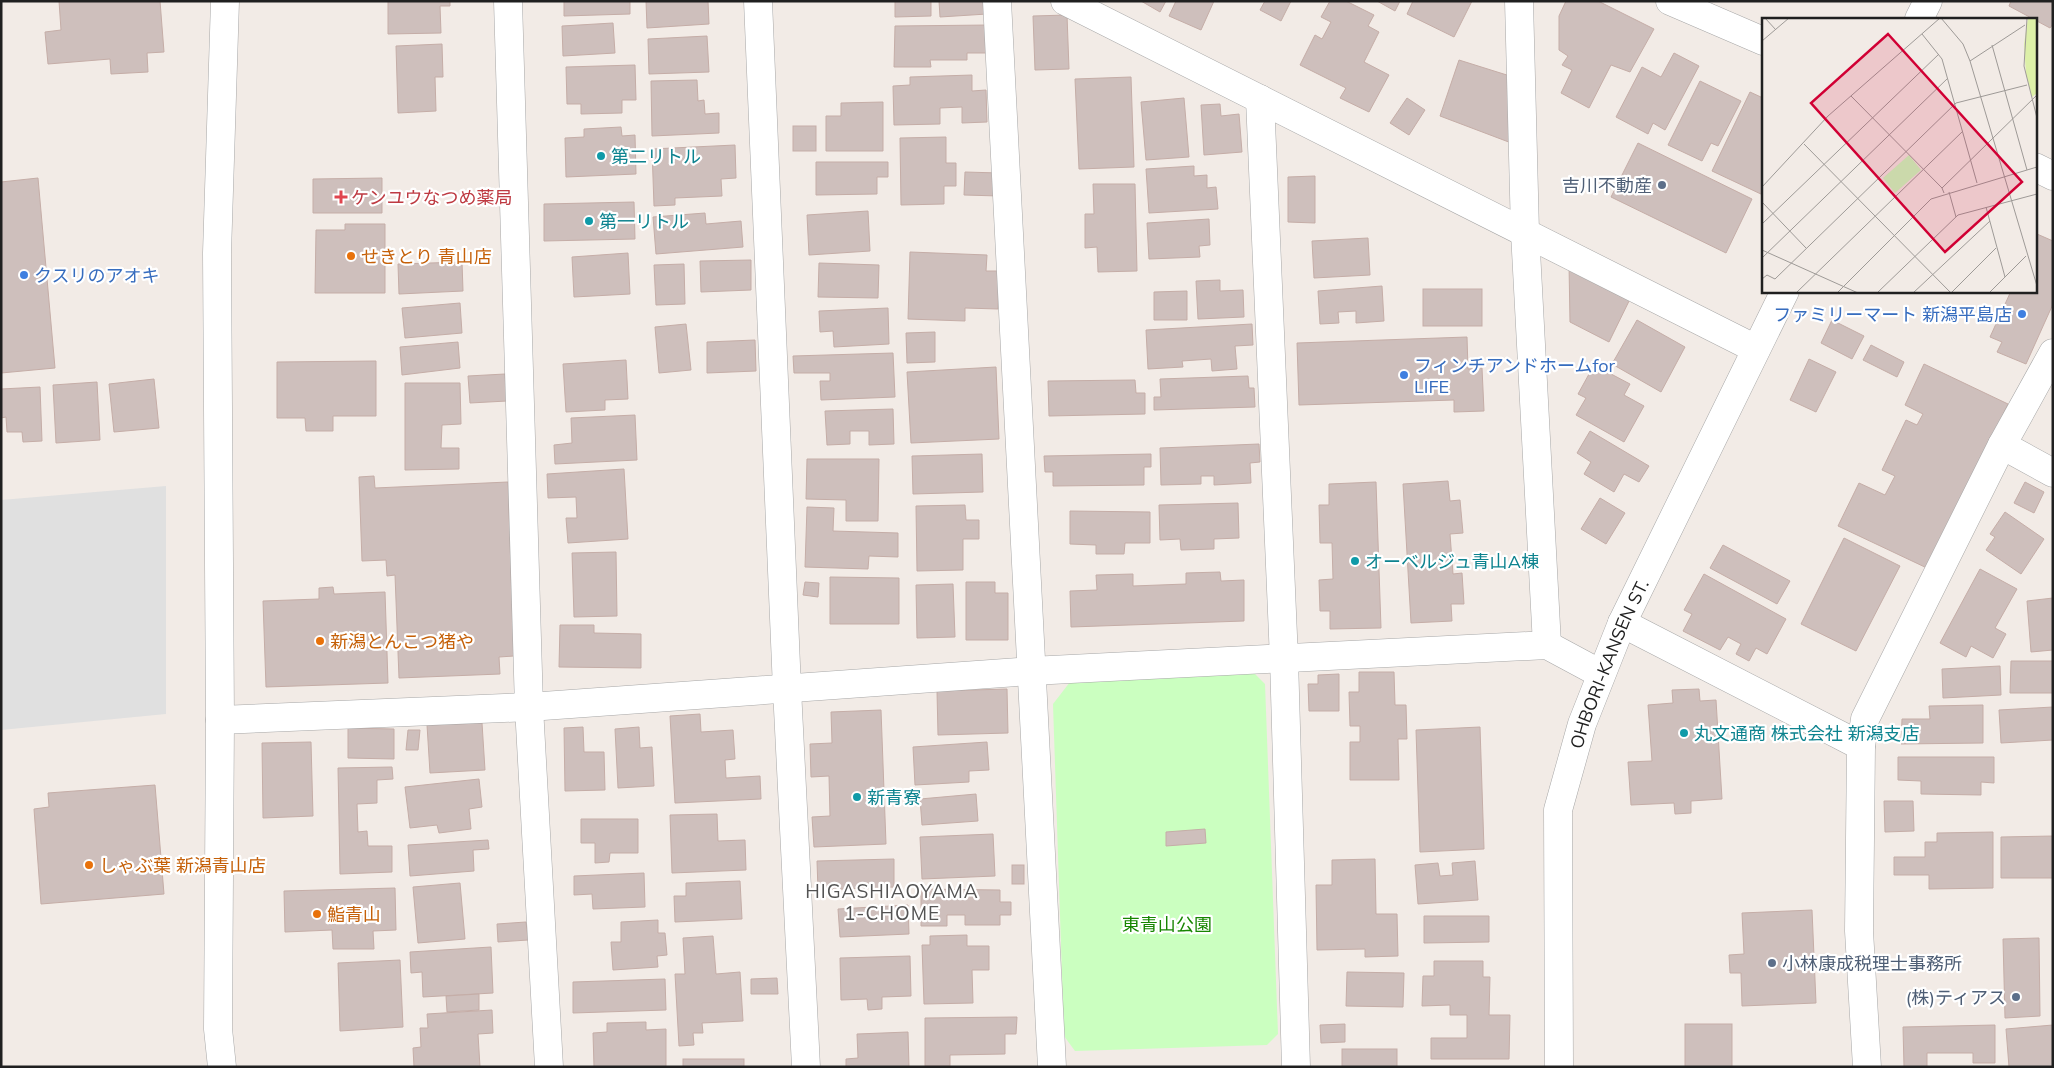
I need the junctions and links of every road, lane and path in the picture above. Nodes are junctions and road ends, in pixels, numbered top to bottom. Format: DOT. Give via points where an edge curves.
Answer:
graph roads {
  1 [pos="225,1"];
  2 [pos="508,1"];
  3 [pos="758,1"];
  4 [pos="997,1"];
  5 [pos="1065,1"];
  6 [pos="1519,1"];
  7 [pos="1670,1"];
  8 [pos="1928,1"];
  9 [pos="1920,18"];
  10 [pos="1762,41"];
  11 [pos="1260,99"];
  12 [pos="2036,168"];
  13 [pos="2053,176"];
  14 [pos="1525,232"];
  15 [pos="1784,292"];
  16 [pos="1756,349"];
  17 [pos="2053,353"];
  18 [pos="2002,445"];
  19 [pos="2053,473"];
  20 [pos="1622,623"];
  21 [pos="1547,645"];
  22 [pos="1284,659"];
  23 [pos="1031,671"];
  24 [pos="1601,674"];
  25 [pos="787,689"];
  26 [pos="529,707"];
  27 [pos="220,720"];
  28 [pos="1861,746"];
  29 [pos="222,1067"];
  30 [pos="549,1067"];
  31 [pos="806,1067"];
  32 [pos="1052,1067"];
  33 [pos="1296,1067"];
  34 [pos="1559,1067"];
  35 [pos="1867,1067"];
  1 -- 27 [label="street" via="217,253"];
  2 -- 26 [label="street"];
  3 -- 25 [label="street"];
  4 -- 23 [label="street"];
  5 -- 11 [label="street"];
  6 -- 14 [label="street"];
  7 -- 10 [label="street"];
  8 -- 9 [label="street"];
  11 -- 14 [label="street"];
  11 -- 22 [label="street"];
  12 -- 13 [label="street"];
  14 -- 16 [label="street"];
  14 -- 21 [label="street"];
  15 -- 16 [label="street, OHBORI-KANSEN ST."];
  16 -- 20 [label="street, OHBORI-KANSEN ST."];
  17 -- 18 [label="street"];
  18 -- 19 [label="street"];
  18 -- 28 [label="street" via="1865,720"];
  20 -- 24 [label="street, OHBORI-KANSEN ST."];
  20 -- 28 [label="street"];
  21 -- 22 [label="street"];
  21 -- 24 [label="street"];
  22 -- 23 [label="street"];
  22 -- 33 [label="street"];
  23 -- 25 [label="street"];
  23 -- 32 [label="street"];
  24 -- 34 [label="street, OHBORI-KANSEN ST." via="1582,724 1558,810"];
  25 -- 26 [label="street"];
  25 -- 31 [label="street"];
  26 -- 27 [label="street"];
  26 -- 30 [label="street"];
  27 -- 29 [label="street" via="218,1029"];
  28 -- 35 [label="street" via="1859,931"];
}
